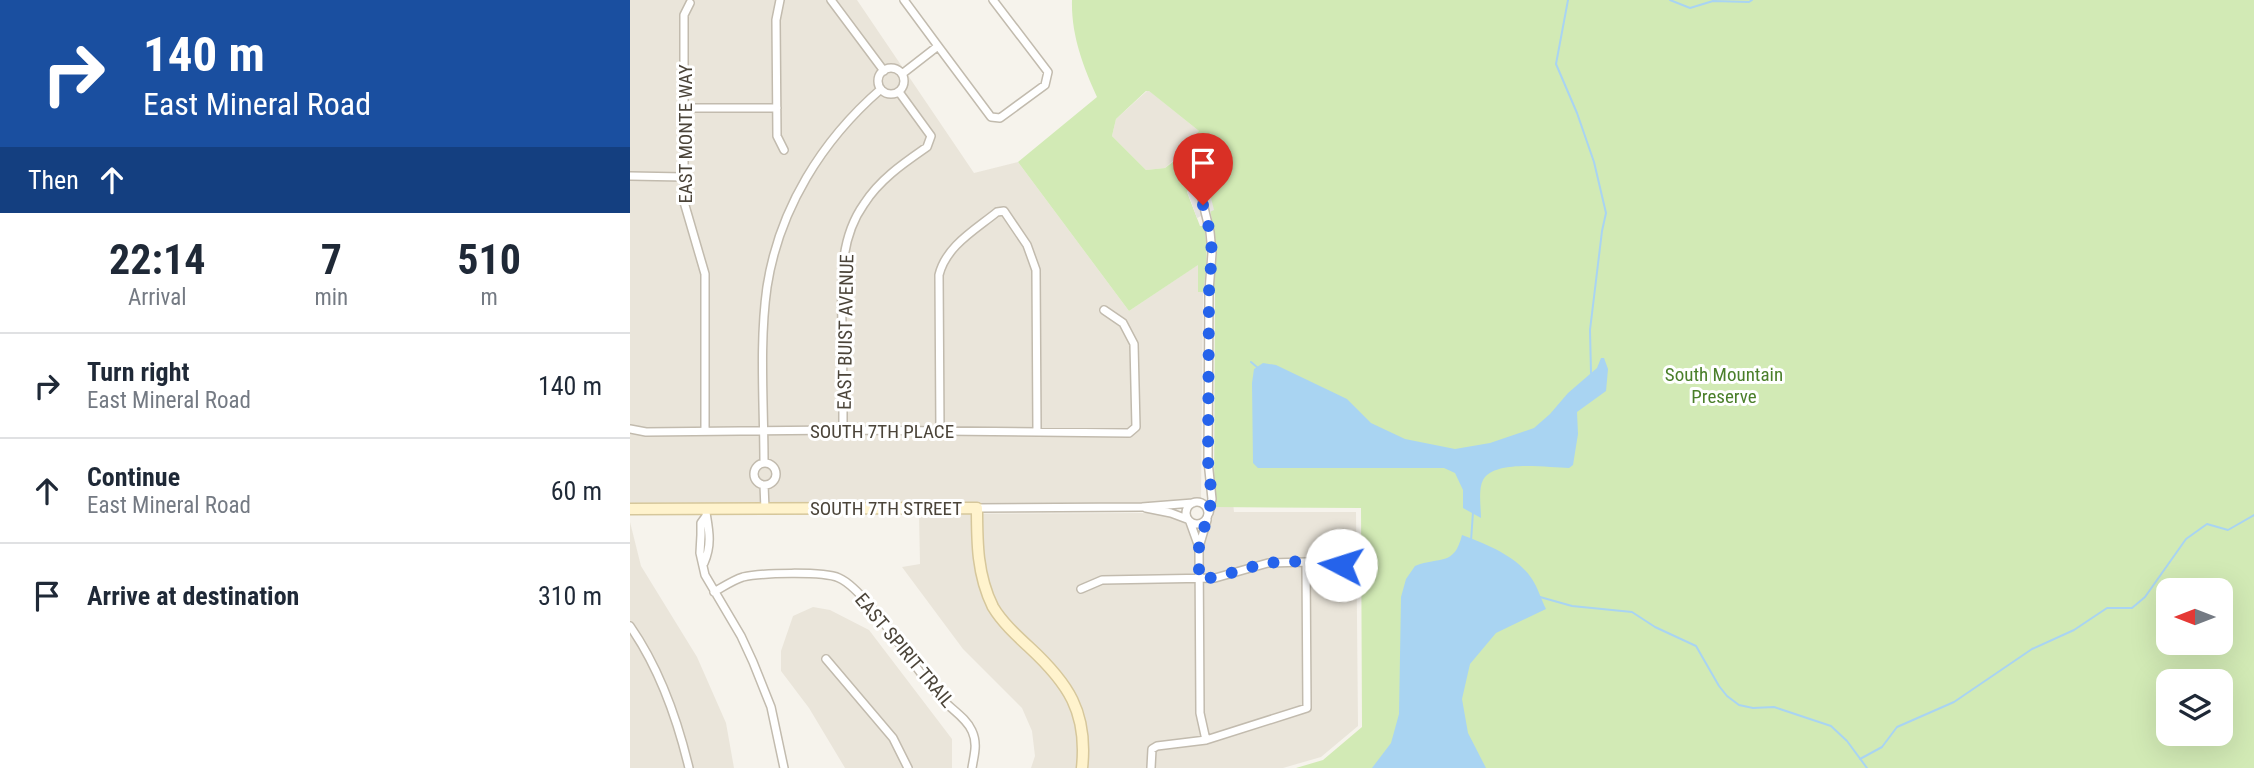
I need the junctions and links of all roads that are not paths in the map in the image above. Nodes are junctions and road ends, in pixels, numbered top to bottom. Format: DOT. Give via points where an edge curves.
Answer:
graph roads {
  1 [pos="780,0"];
  2 [pos="831,0"];
  3 [pos="904,0"];
  4 [pos="993,0"];
  5 [pos="691,3"];
  6 [pos="938,46"];
  7 [pos="884,71"];
  8 [pos="902,74"];
  9 [pos="881,89"];
  10 [pos="899,92"];
  11 [pos="685,108"];
  12 [pos="777,108"];
  13 [pos="784,150"];
  14 [pos="1189,167"];
  15 [pos="630,176"];
  16 [pos="684,177"];
  17 [pos="1104,310"];
  18 [pos="630,429"];
  19 [pos="844,430"];
  20 [pos="705,431"];
  21 [pos="764,432"];
  22 [pos="940,432"];
  23 [pos="1037,432"];
  24 [pos="764,463"];
  25 [pos="764,485"];
  26 [pos="1210,486"];
  27 [pos="1197,503"];
  28 [pos="1142,507"];
  29 [pos="977,508"];
  30 [pos="630,509"];
  31 [pos="765,509"];
  32 [pos="706,512"];
  33 [pos="1208,517"];
  34 [pos="1188,520"];
  35 [pos="1199,547"];
  36 [pos="1306,562"];
  37 [pos="1341,565"];
  38 [pos="1199,579"];
  39 [pos="1081,589"];
  40 [pos="714,592"];
  41 [pos="630,626"];
  42 [pos="826,659"];
  43 [pos="1206,740"];
  44 [pos="690,768"];
  45 [pos="785,768"];
  46 [pos="908,768"];
  47 [pos="972,768"];
  48 [pos="1082,768"];
  49 [pos="1151,768"];
  1 -- 12 [label="street"];
  2 -- 7 [label="street"];
  3 -- 6 [label="street"];
  4 -- 6 [label="street" via="1048,72 1045,85 1000,118 991,117"];
  5 -- 11 [label="street, EAST MONTE WAY" via="684,15"];
  6 -- 8 [label="street"];
  7 -- 8 [label="street" via="891,68"];
  7 -- 9 [label="street" via="879,78"];
  8 -- 10 [label="street"];
  9 -- 10 [label="street"];
  9 -- 21 [label="street" via="821,153 781,229 765,310"];
  10 -- 19 [label="street, EAST BUIST AVENUE" via="931,136 927,146 879,184 850,230 842,266"];
  11 -- 12 [label="street"];
  11 -- 16 [label="street, EAST MONTE WAY"];
  12 -- 13 [label="street" via="777,136"];
  14 -- 26 [label="street" via="1198,183 1212,253"];
  15 -- 16 [label="street"];
  16 -- 20 [label="street, EAST MONTE WAY" via="686,215 705,274"];
  17 -- 23 [label="street, SOUTH 7TH PLACE" via="1123,323 1134,344 1136,426 1129,433"];
  18 -- 20 [label="street, SOUTH 7TH PLACE"];
  19 -- 21 [label="street, SOUTH 7TH PLACE"];
  19 -- 22 [label="street, SOUTH 7TH PLACE"];
  20 -- 21 [label="street, SOUTH 7TH PLACE"];
  21 -- 24 [label="street"];
  22 -- 23 [label="street, SOUTH 7TH PLACE"];
  22 -- 23 [label="street" via="942,261 997,212 1004,211 1027,245 1036,270"];
  24 -- 25 [label="street" via="754,474"];
  24 -- 25 [label="street" via="774,467 776,475"];
  25 -- 31 [label="street"];
  26 -- 27 [label="street"];
  26 -- 33 [label="street"];
  27 -- 28 [label="street, SOUTH 7TH STREET"];
  27 -- 33 [label="street" via="1207,507"];
  27 -- 34 [label="street" via="1186,510"];
  28 -- 29 [label="street, SOUTH 7TH STREET"];
  28 -- 34 [label="street, SOUTH 7TH STREET"];
  29 -- 31 [label="street, SOUTH 7TH STREET"];
  29 -- 48 [label="street" via="978,559 988,596 1004,622 1067,688 1082,733"];
  30 -- 32 [label="street, SOUTH 7TH STREET"];
  31 -- 32 [label="street, SOUTH 7TH STREET"];
  32 -- 40 [label="street" via="700,553"];
  33 -- 34 [label="street, SOUTH 7TH STREET" via="1198,525"];
  33 -- 35 [label="street"];
  34 -- 35 [label="street"];
  35 -- 38 [label="street"];
  36 -- 37 [label="street"];
  36 -- 38 [label="street" via="1268,563"];
  36 -- 43 [label="street" via="1307,708"];
  38 -- 39 [label="street" via="1102,580"];
  38 -- 43 [label="street" via="1200,713"];
  40 -- 45 [label="street" via="741,636 771,707"];
  40 -- 47 [label="street, EAST SPIRIT TRAIL" via="752,576 819,575 846,583 927,683 972,730 976,746"];
  41 -- 44 [label="street" via="664,686"];
  42 -- 46 [label="street" via="893,738"];
  43 -- 49 [label="street" via="1157,746 1152,749"];
}
